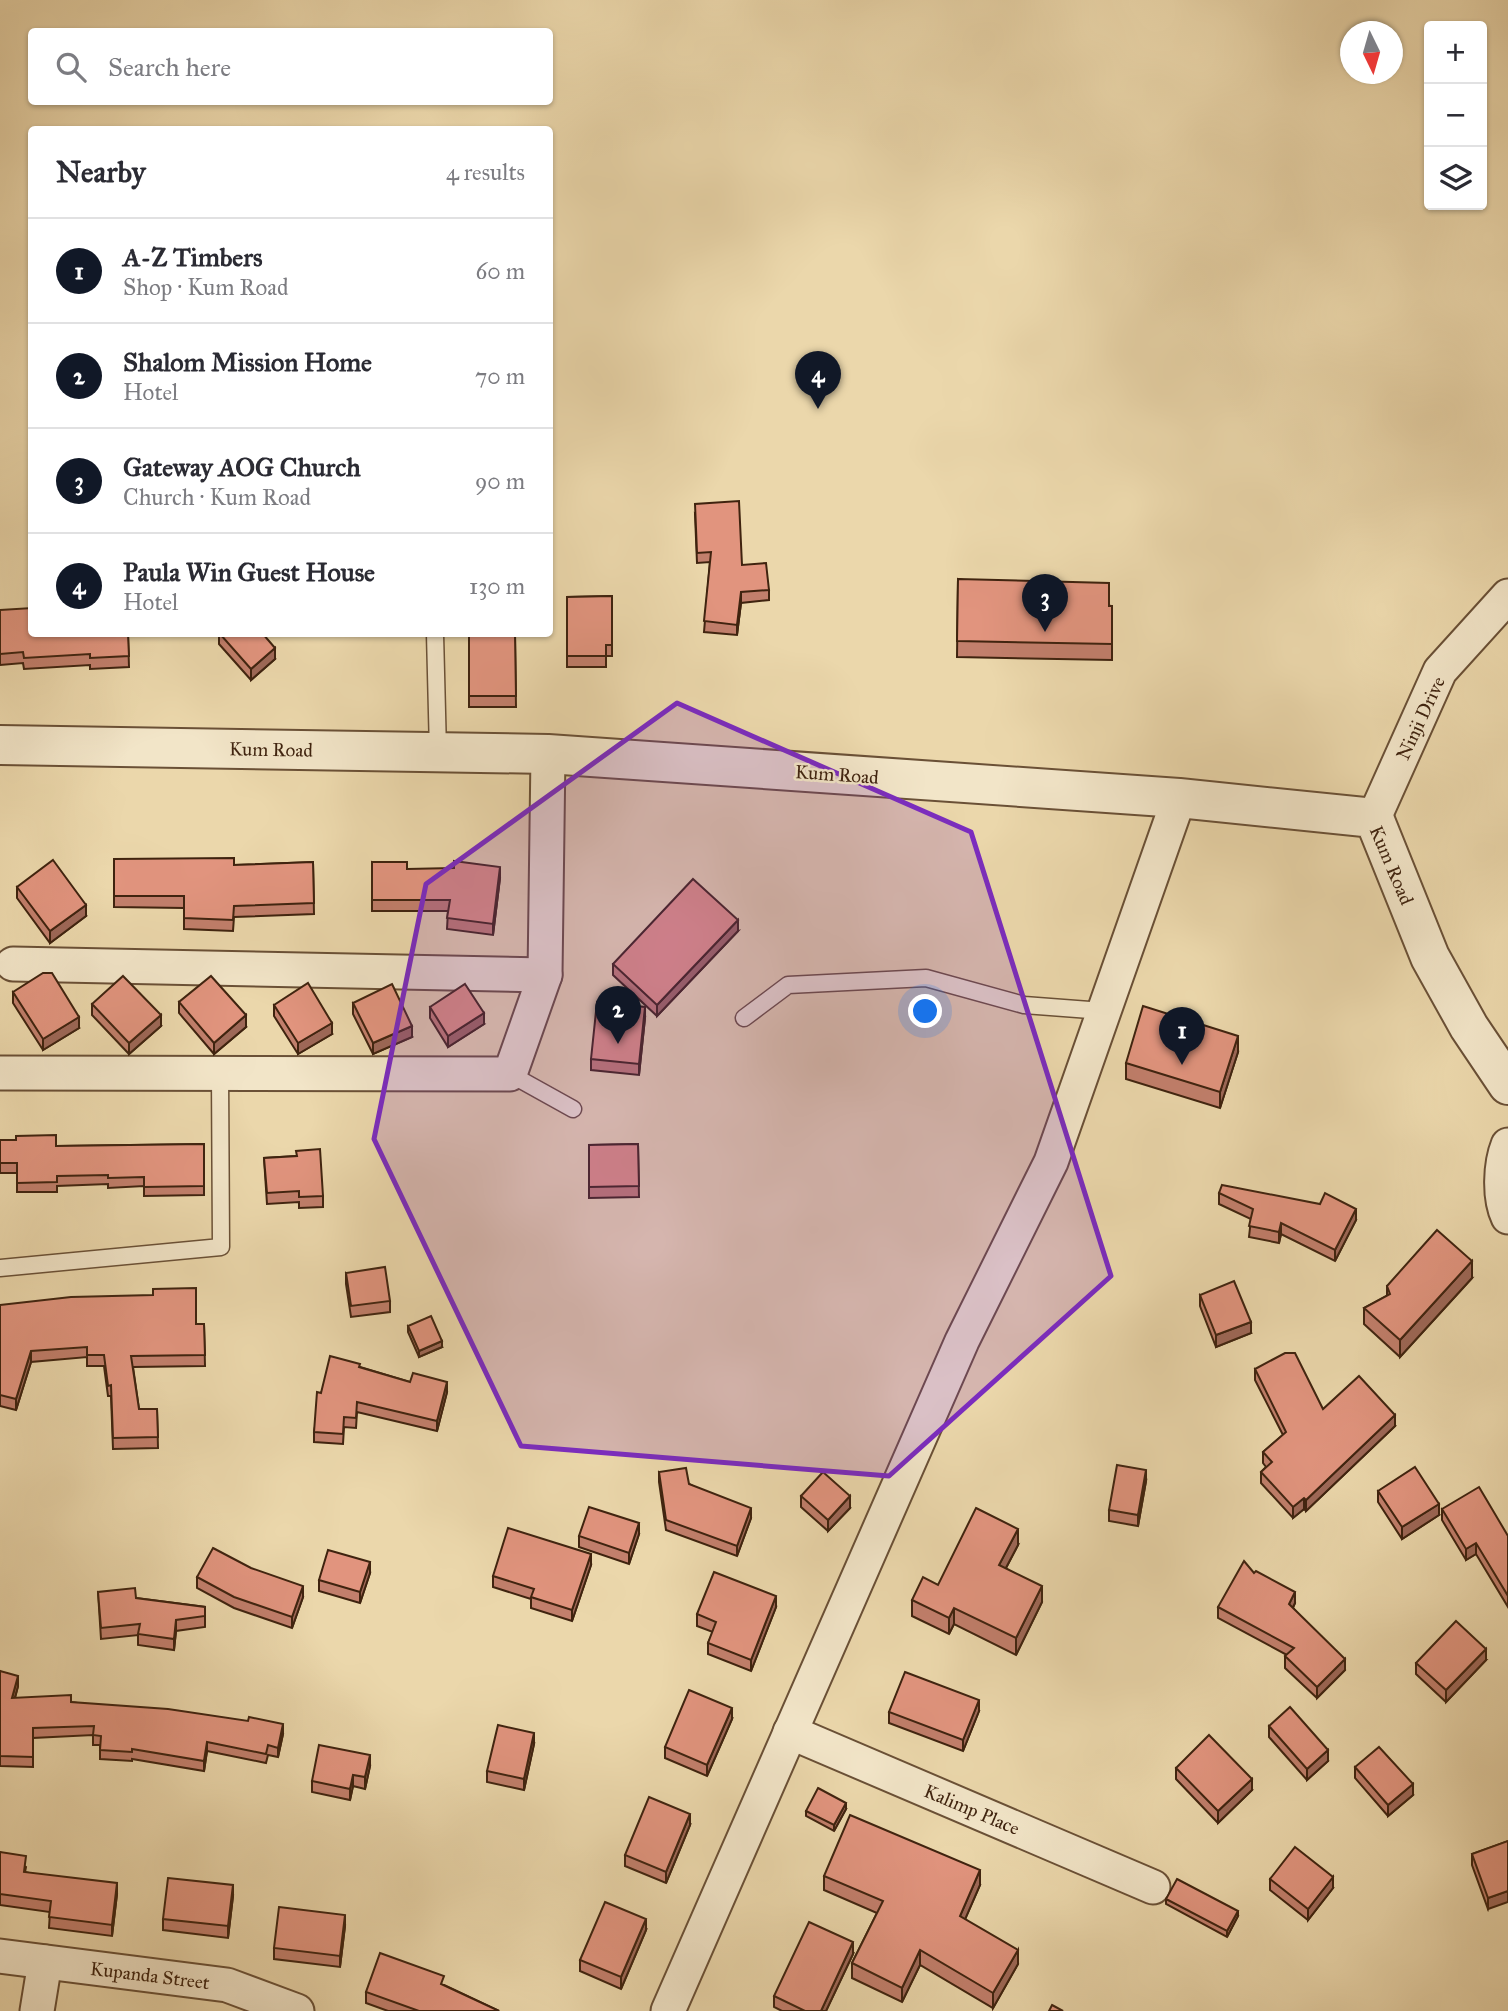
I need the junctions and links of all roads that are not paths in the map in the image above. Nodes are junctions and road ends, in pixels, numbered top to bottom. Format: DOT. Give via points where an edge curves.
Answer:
graph roads {
  1 [pos="1508,596"];
  2 [pos="435,637"];
  3 [pos="0,744"];
  4 [pos="438,752"];
  5 [pos="548,754"];
  6 [pos="1179,798"];
  7 [pos="1374,818"];
  8 [pos="13,964"];
  9 [pos="545,975"];
  10 [pos="1103,1011"];
  11 [pos="744,1018"];
  12 [pos="0,1073"];
  13 [pos="220,1074"];
  14 [pos="510,1074"];
  15 [pos="1508,1085"];
  16 [pos="573,1109"];
  17 [pos="1508,1145"];
  18 [pos="1508,1217"];
  19 [pos="0,1268"];
  20 [pos="790,1732"];
  21 [pos="1153,1887"];
  22 [pos="0,1956"];
  23 [pos="45,1962"];
  24 [pos="37,2011"];
  25 [pos="297,2011"];
  26 [pos="668,2011"];
  1 -- 7 [label="street, Ninji Drive" via="1440,671"];
  2 -- 4 [label="lane"];
  3 -- 4 [label="street, Kum Road"];
  4 -- 5 [label="street, Kum Road"];
  5 -- 6 [label="street, Kum Road"];
  5 -- 9 [label="street"];
  6 -- 7 [label="street, Kum Road"];
  6 -- 10 [label="street"];
  7 -- 15 [label="street, Kum Road" via="1430,957"];
  8 -- 9 [label="street"];
  9 -- 14 [label="street"];
  10 -- 11 [label="lane" via="1024,1005 926,978 788,985"];
  10 -- 20 [label="street" via="1051,1162 962,1341"];
  12 -- 13 [label="street"];
  13 -- 14 [label="street"];
  13 -- 19 [label="lane" via="221,1247"];
  14 -- 16 [label="lane"];
  17 -- 18 [label="street" via="1503,1158 1503,1208"];
  20 -- 21 [label="street, Kalimp Place"];
  20 -- 26 [label="street"];
  22 -- 23 [label="street, Kupanda Street"];
  23 -- 24 [label="street"];
  23 -- 25 [label="street, Kupanda Street" via="227,1985"];
}
